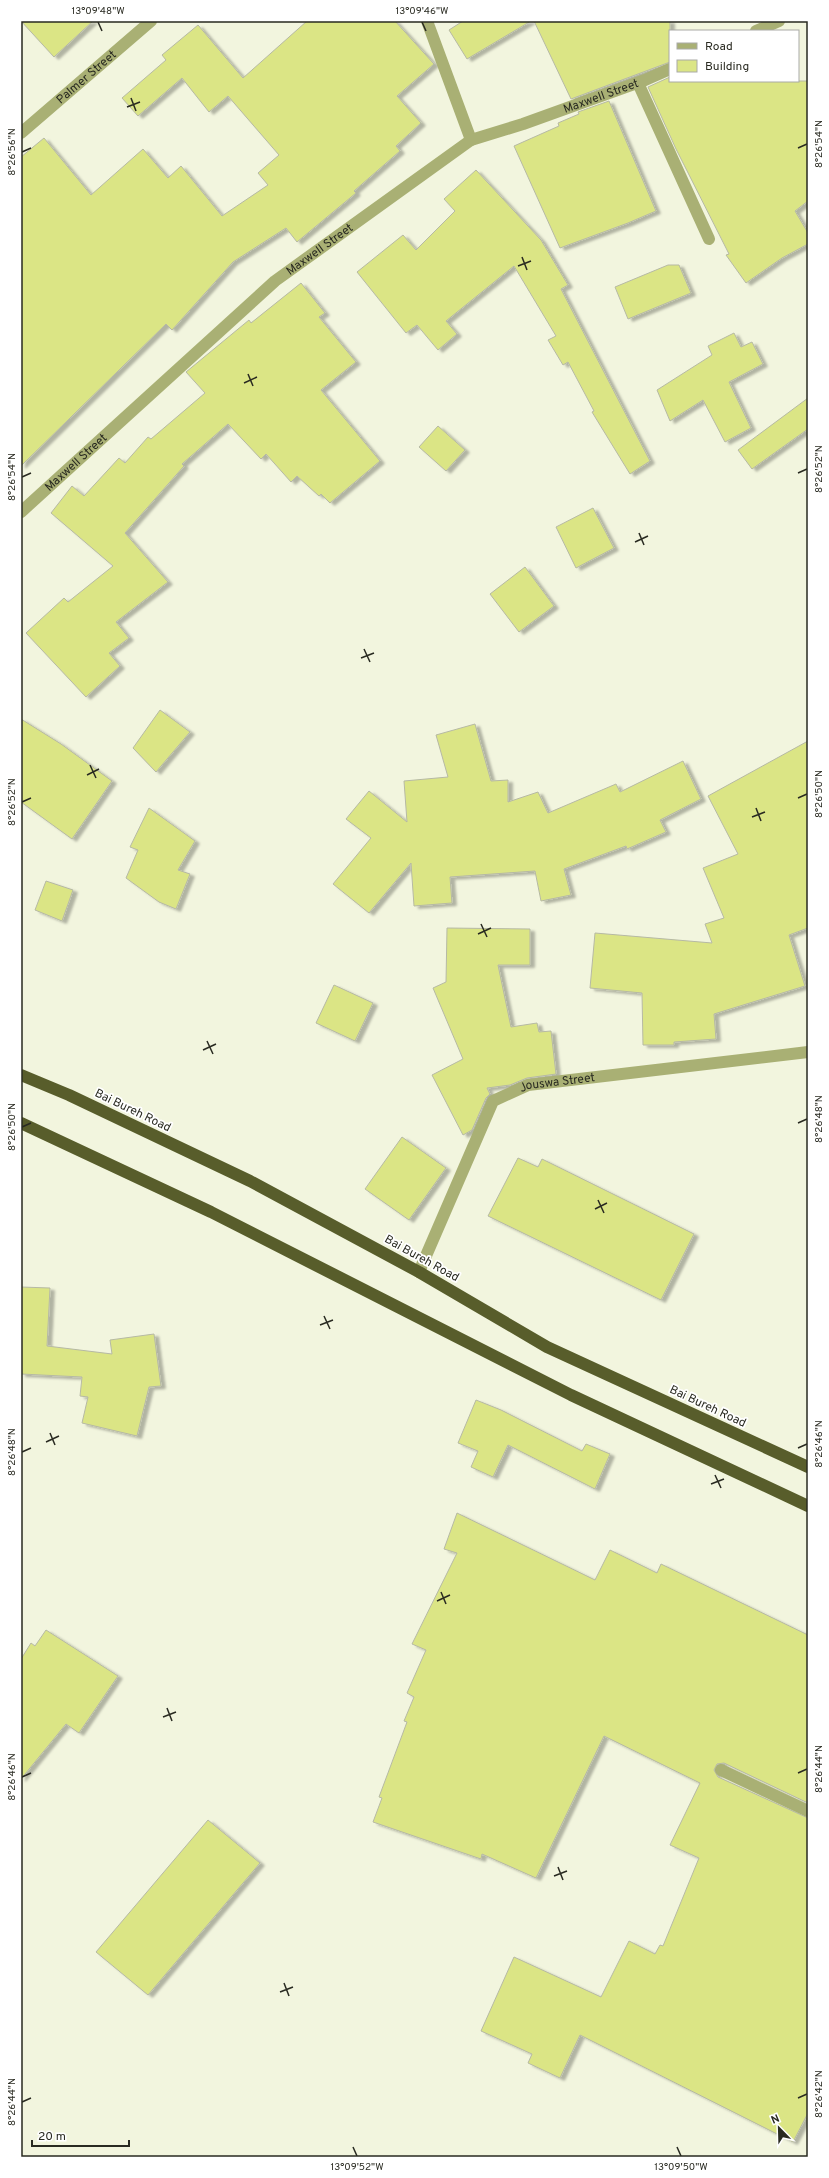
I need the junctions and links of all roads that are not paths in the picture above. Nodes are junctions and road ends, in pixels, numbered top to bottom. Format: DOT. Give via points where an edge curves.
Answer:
graph roads {
  1 [pos="151,21"];
  2 [pos="427,21"];
  3 [pos="779,21"];
  4 [pos="758,30"];
  5 [pos="669,69"];
  6 [pos="638,83"];
  7 [pos="21,133"];
  8 [pos="471,140"];
  9 [pos="709,239"];
  10 [pos="21,512"];
  11 [pos="808,1052"];
  12 [pos="21,1075"];
  13 [pos="21,1123"];
  14 [pos="419,1272"];
  15 [pos="808,1467"];
  16 [pos="808,1506"];
  17 [pos="721,1770"];
  18 [pos="808,1811"];
  1 -- 7 [label="street, Palmer Street"];
  2 -- 8 [label="street"];
  3 -- 4 [label="street"];
  5 -- 6 [label="street, Maxwell Street"];
  6 -- 8 [label="street, Maxwell Street"];
  6 -- 9 [label="street"];
  8 -- 10 [label="street, Maxwell Street" via="275,281"];
  11 -- 14 [label="street, Jouswa Street" via="528,1085 493,1101"];
  12 -- 14 [label="highway, Bai Bureh Road" via="69,1095 250,1181"];
  13 -- 16 [label="highway" via="210,1212 571,1395"];
  14 -- 15 [label="highway, Bai Bureh Road" via="547,1347"];
  17 -- 18 [label="street"];
}
